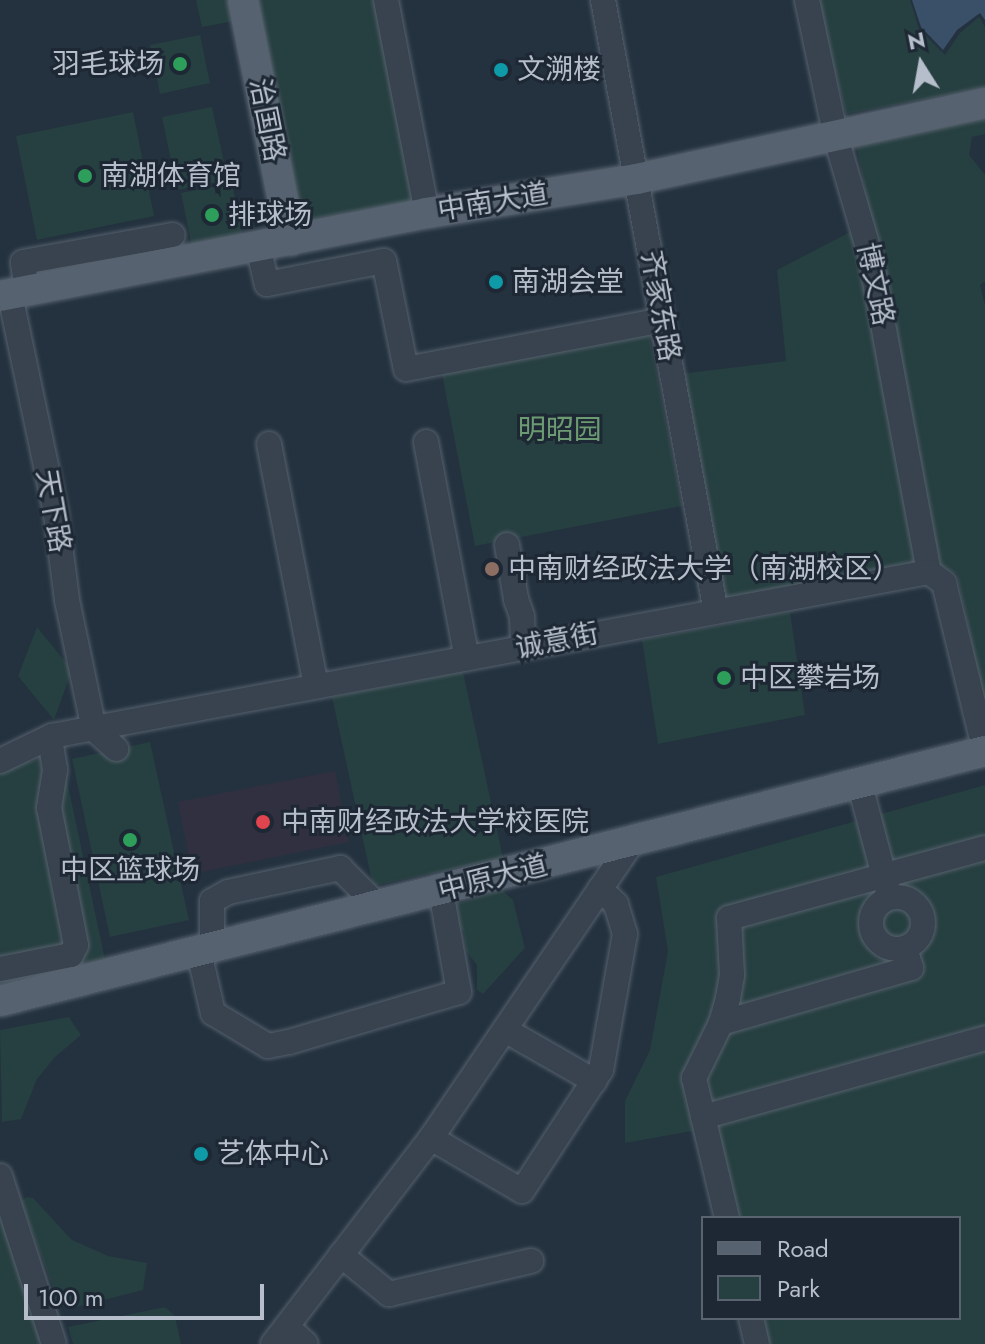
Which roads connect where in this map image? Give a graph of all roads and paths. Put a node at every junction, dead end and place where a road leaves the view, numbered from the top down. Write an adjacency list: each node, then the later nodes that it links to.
1 (243, 0): 10 (main road, 治国路)
2 (386, 0): 8 (street)
3 (603, 0): 7 (street, 齐家东路)
4 (807, 0): 6 (street, 博文路)
5 (985, 103): 6 (main road, 中南大道)
6 (836, 138): 7 (main road, 中南大道); 17 (street, 博文路)
7 (637, 179): 8 (main road, 中南大道); 13 (street, 齐家东路)
8 (427, 213): 10 (main road, 中南大道)
9 (173, 235): 12 (street)
10 (291, 240): 11 (main road, 中南大道)
11 (258, 246): 12 (main road, 中南大道); 13 (street)
12 (12, 294): 22 (street, 天下路)
13 (662, 320): 18 (street, 齐家东路)
14 (426, 442): 20 (street)
15 (269, 444): 21 (street)
16 (507, 545): 19 (street)
17 (929, 572): 18 (street, 诚意街); 25 (street)
18 (716, 612): 19 (street, 诚意街)
19 (523, 648): 20 (street, 诚意街)
20 (467, 658): 21 (street, 诚意街)
21 (316, 686): 22 (street, 诚意街)
22 (94, 729): 23 (street, 诚意街); 24 (street)
23 (50, 737): 26 (street, 诚意街); 36 (street)
24 (116, 749)
25 (985, 751): 27 (main road, 中原大道)
26 (0, 761)
27 (860, 785): 28 (main road, 中原大道); 30 (street)
28 (632, 842): 31 (street); 32 (main road, 中原大道)
29 (985, 848): 30 (street)
30 (887, 887): 34 (street); 34 (street); 38 (street)
31 (600, 889): 39 (street); 41 (street)
32 (441, 891): 33 (main road, 中原大道); 35 (street)
33 (379, 907): 35 (main road, 中原大道); 35 (street)
34 (905, 948): 38 (street)
35 (206, 950): 37 (main road, 中原大道)
36 (0, 969)
37 (0, 1001)
38 (721, 1023): 42 (street)
39 (505, 1030): 41 (street); 43 (street)
40 (985, 1038): 42 (street)
41 (594, 1081): 43 (street)
42 (703, 1117): 45 (street)
43 (431, 1138): 46 (street)
44 (0, 1176): 50 (street)
45 (727, 1216)
46 (341, 1255): 47 (street); 49 (street)
47 (531, 1261)
48 (751, 1320): 52 (street)
49 (280, 1335): 51 (street)
50 (54, 1344)
51 (306, 1344)
52 (757, 1344)

